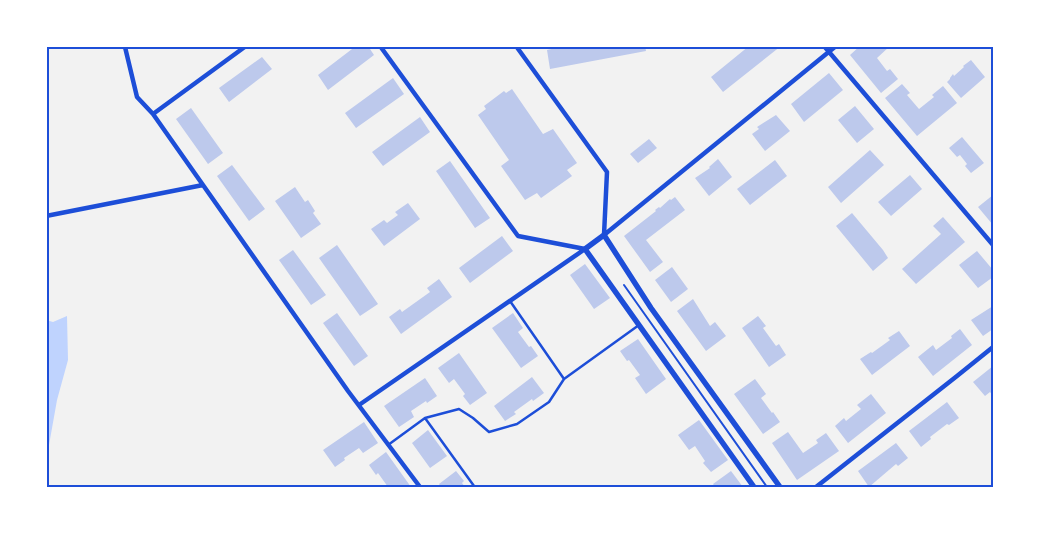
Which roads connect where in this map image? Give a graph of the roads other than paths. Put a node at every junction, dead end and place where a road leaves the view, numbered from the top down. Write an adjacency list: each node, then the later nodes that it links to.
1 (246, 46): 8 (street)
2 (380, 46): 13 (street)
3 (516, 46): 11 (street)
4 (824, 46): 7 (street)
5 (836, 46): 7 (street)
6 (125, 47): 8 (street)
7 (829, 52): 11 (street); 12 (street)
8 (153, 114): 9 (street)
9 (203, 184): 10 (street); 18 (street)
10 (46, 216)
11 (604, 235): 13 (street); 24 (street)
12 (993, 245)
13 (585, 249): 14 (street); 15 (street)
14 (510, 301): 17 (lane); 18 (street)
15 (639, 325): 17 (lane); 23 (street)
16 (992, 347): 25 (street)
17 (564, 379): 19 (lane)
18 (359, 405): 20 (street)
19 (425, 418): 20 (lane); 21 (lane)
20 (388, 444): 22 (street)
21 (474, 486)
22 (420, 487)
23 (754, 487)
24 (780, 487)
25 (816, 487)

